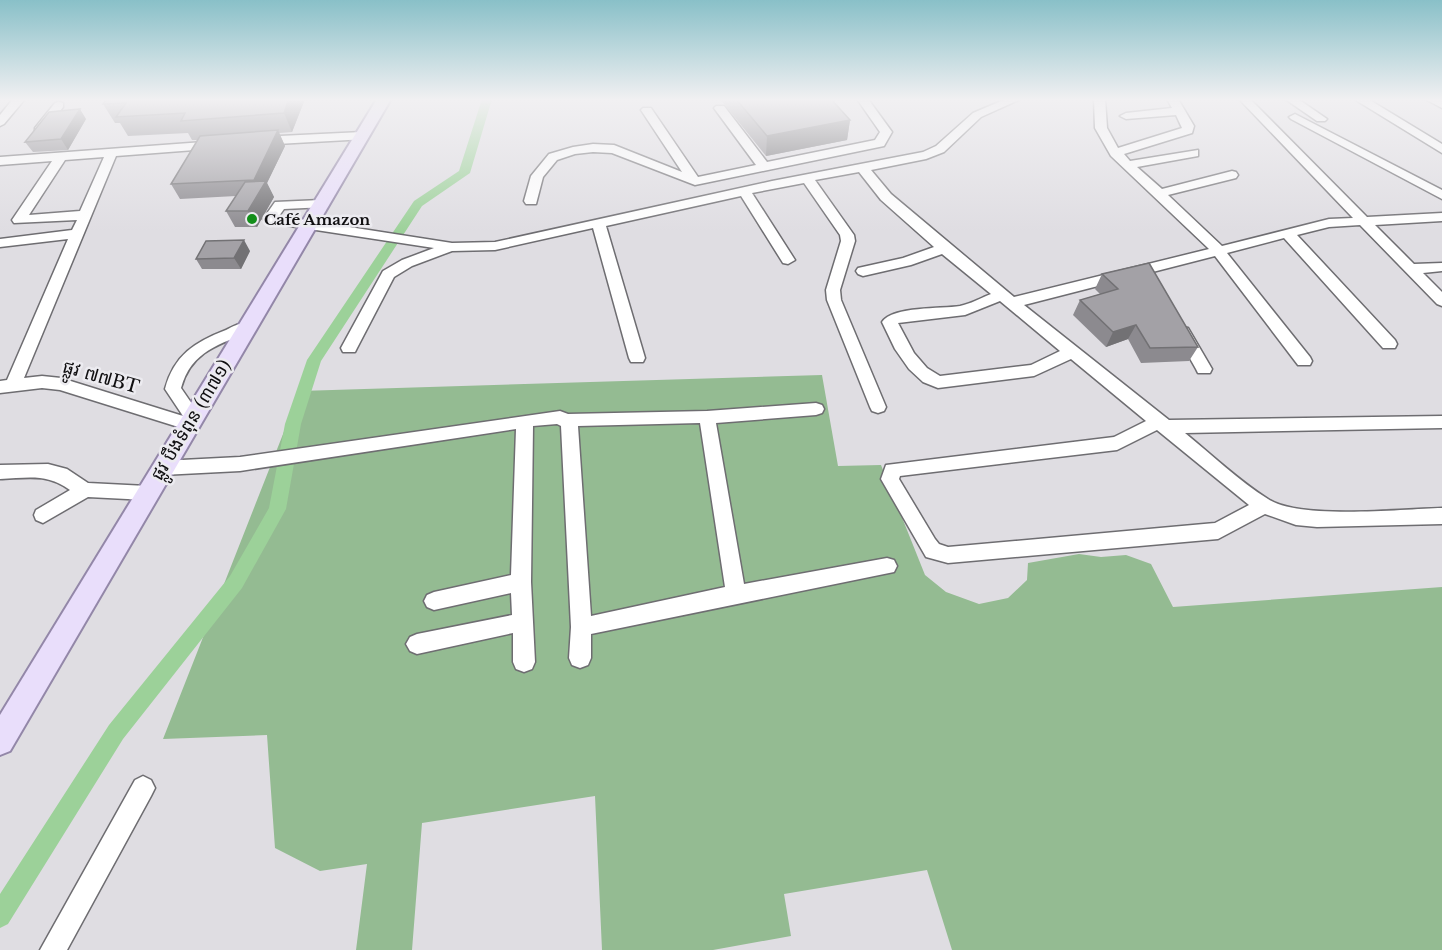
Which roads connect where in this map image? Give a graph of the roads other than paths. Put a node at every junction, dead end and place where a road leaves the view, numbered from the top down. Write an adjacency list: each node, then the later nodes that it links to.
1 (234, 143): 12 (street)
2 (358, 143): 31 (main road, ផ្លូវ បឹងទំពុន (៣៧១))
3 (670, 143): 26 (street)
4 (746, 143): 21 (street)
5 (879, 143): 17 (street)
6 (944, 143): 20 (street)
7 (1107, 143): 13 (street)
8 (1146, 143): 13 (street)
9 (1288, 143): 34 (street)
10 (1345, 143): 19 (street)
11 (1355, 143): 19 (street)
12 (112, 153): 16 (street); 32 (street)
13 (1115, 153): 18 (street)
14 (1194, 153): 18 (street)
15 (17, 154): 16 (street); 22 (street)
16 (61, 156): 32 (street)
17 (823, 156): 21 (street); 23 (street)
18 (1127, 165): 28 (street)
19 (1387, 165): 29 (street)
20 (862, 167): 23 (street); 41 (street)
21 (765, 168): 26 (street)
22 (0, 172)
23 (837, 172): 25 (street)
24 (1232, 175): 28 (street)
25 (807, 178): 27 (street); 58 (street)
26 (695, 181): 30 (street)
27 (744, 191): 36 (street); 43 (street)
28 (1158, 194): 42 (street)
29 (1442, 195)
30 (531, 201)
31 (321, 204): 35 (main road, ផ្លូវ បឹងទំពុន (៣៧១)); 35 (street)
32 (83, 215): 38 (street)
33 (1442, 217): 34 (street)
34 (1363, 220): 37 (street); 45 (street)
35 (309, 224): 40 (street); 50 (main road, ផ្លូវ បឹងទំពុន (៣៧១))
36 (599, 224): 40 (street); 54 (street)
37 (1287, 233): 42 (street); 51 (street)
38 (76, 234): 39 (street); 57 (street)
39 (0, 243)
40 (452, 247): 52 (street)
41 (944, 248): 46 (street); 47 (street)
42 (1219, 251): 47 (street); 55 (street)
43 (788, 260)
44 (1442, 267): 45 (street)
45 (1411, 269): 48 (street)
46 (863, 271)
47 (1006, 299): 53 (street); 53 (street)
48 (1442, 301)
49 (1175, 319): 56 (street)
50 (247, 327): 61 (main road, ផ្លូវ បឹងទំពុន (៣៧១)); 61 (street)
51 (1389, 344)
52 (349, 348)
53 (1071, 352): 65 (street)
54 (637, 358)
55 (1305, 361)
56 (1204, 369)
57 (7, 386): 61 (street, ផ្លូវ ៧៧BT)
58 (878, 407)
59 (816, 409): 60 (street)
60 (706, 417): 62 (street); 75 (street)
61 (190, 420): 66 (main road, ផ្លូវ បឹងទំពុន (៣៧១))
62 (566, 420): 63 (street); 78 (street)
63 (525, 421): 66 (street); 74 (street)
64 (1442, 422): 65 (street)
65 (1161, 425): 70 (street); 70 (street)
66 (162, 468): 69 (main road, ផ្លូវ បឹងទំពុន (៣៧១))
67 (0, 472): 68 (street)
68 (85, 490): 69 (street); 71 (street)
69 (147, 493): 82 (main road, ផ្លូវ បឹងទំពុន (៣៧១))
70 (1263, 506): 72 (street)
71 (43, 515)
72 (1442, 516)
73 (887, 566): 75 (street)
74 (521, 582): 76 (street); 77 (street)
75 (736, 594): 78 (street)
76 (434, 601)
77 (521, 622): 79 (street); 81 (street)
78 (581, 627): 80 (street)
79 (417, 644)
80 (580, 658)
81 (524, 662)
82 (0, 741)
83 (143, 788): 84 (street)
84 (53, 950)

